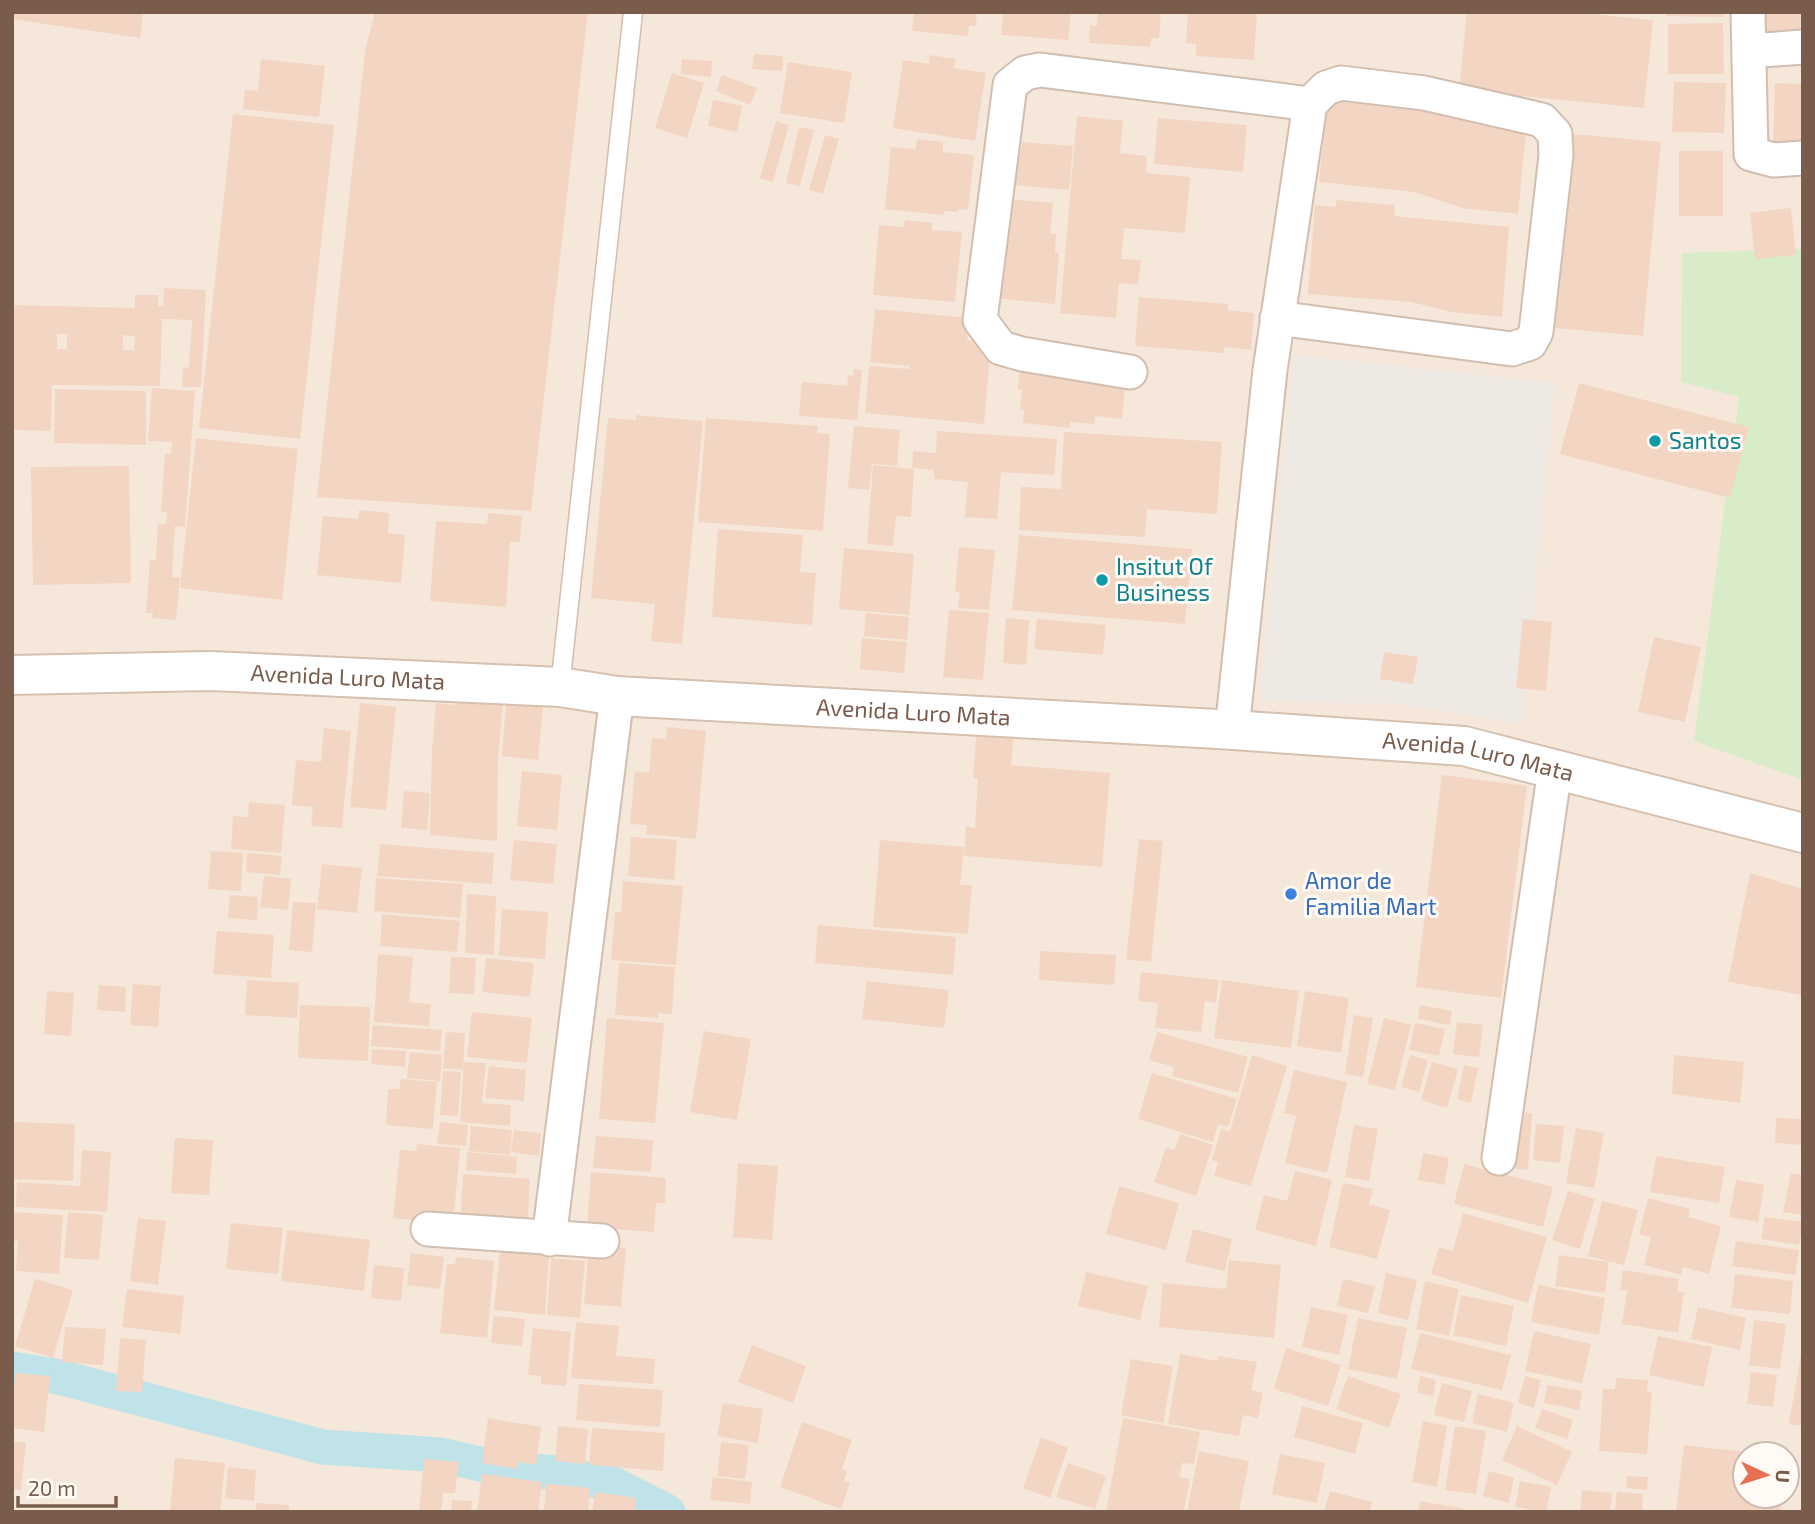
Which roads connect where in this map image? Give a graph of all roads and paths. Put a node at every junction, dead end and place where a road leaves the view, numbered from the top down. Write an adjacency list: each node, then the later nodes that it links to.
1 (633, 12): 10 (lane)
2 (1748, 12): 4 (street)
3 (1803, 47): 4 (street)
4 (1749, 51): 6 (street)
5 (1310, 104): 7 (street); 7 (street); 8 (street)
6 (1803, 158)
7 (1277, 318): 12 (street)
8 (1129, 372)
9 (12, 675): 10 (main road, Avenida Luro Mata)
10 (560, 687): 11 (main road, Avenida Luro Mata)
11 (617, 696): 12 (main road, Avenida Luro Mata); 17 (street)
12 (1232, 730): 13 (main road, Avenida Luro Mata)
13 (1555, 769): 14 (main road, Avenida Luro Mata); 15 (street)
14 (1803, 833)
15 (1499, 1158)
16 (428, 1230): 17 (street)
17 (549, 1238): 18 (street)
18 (601, 1241)

